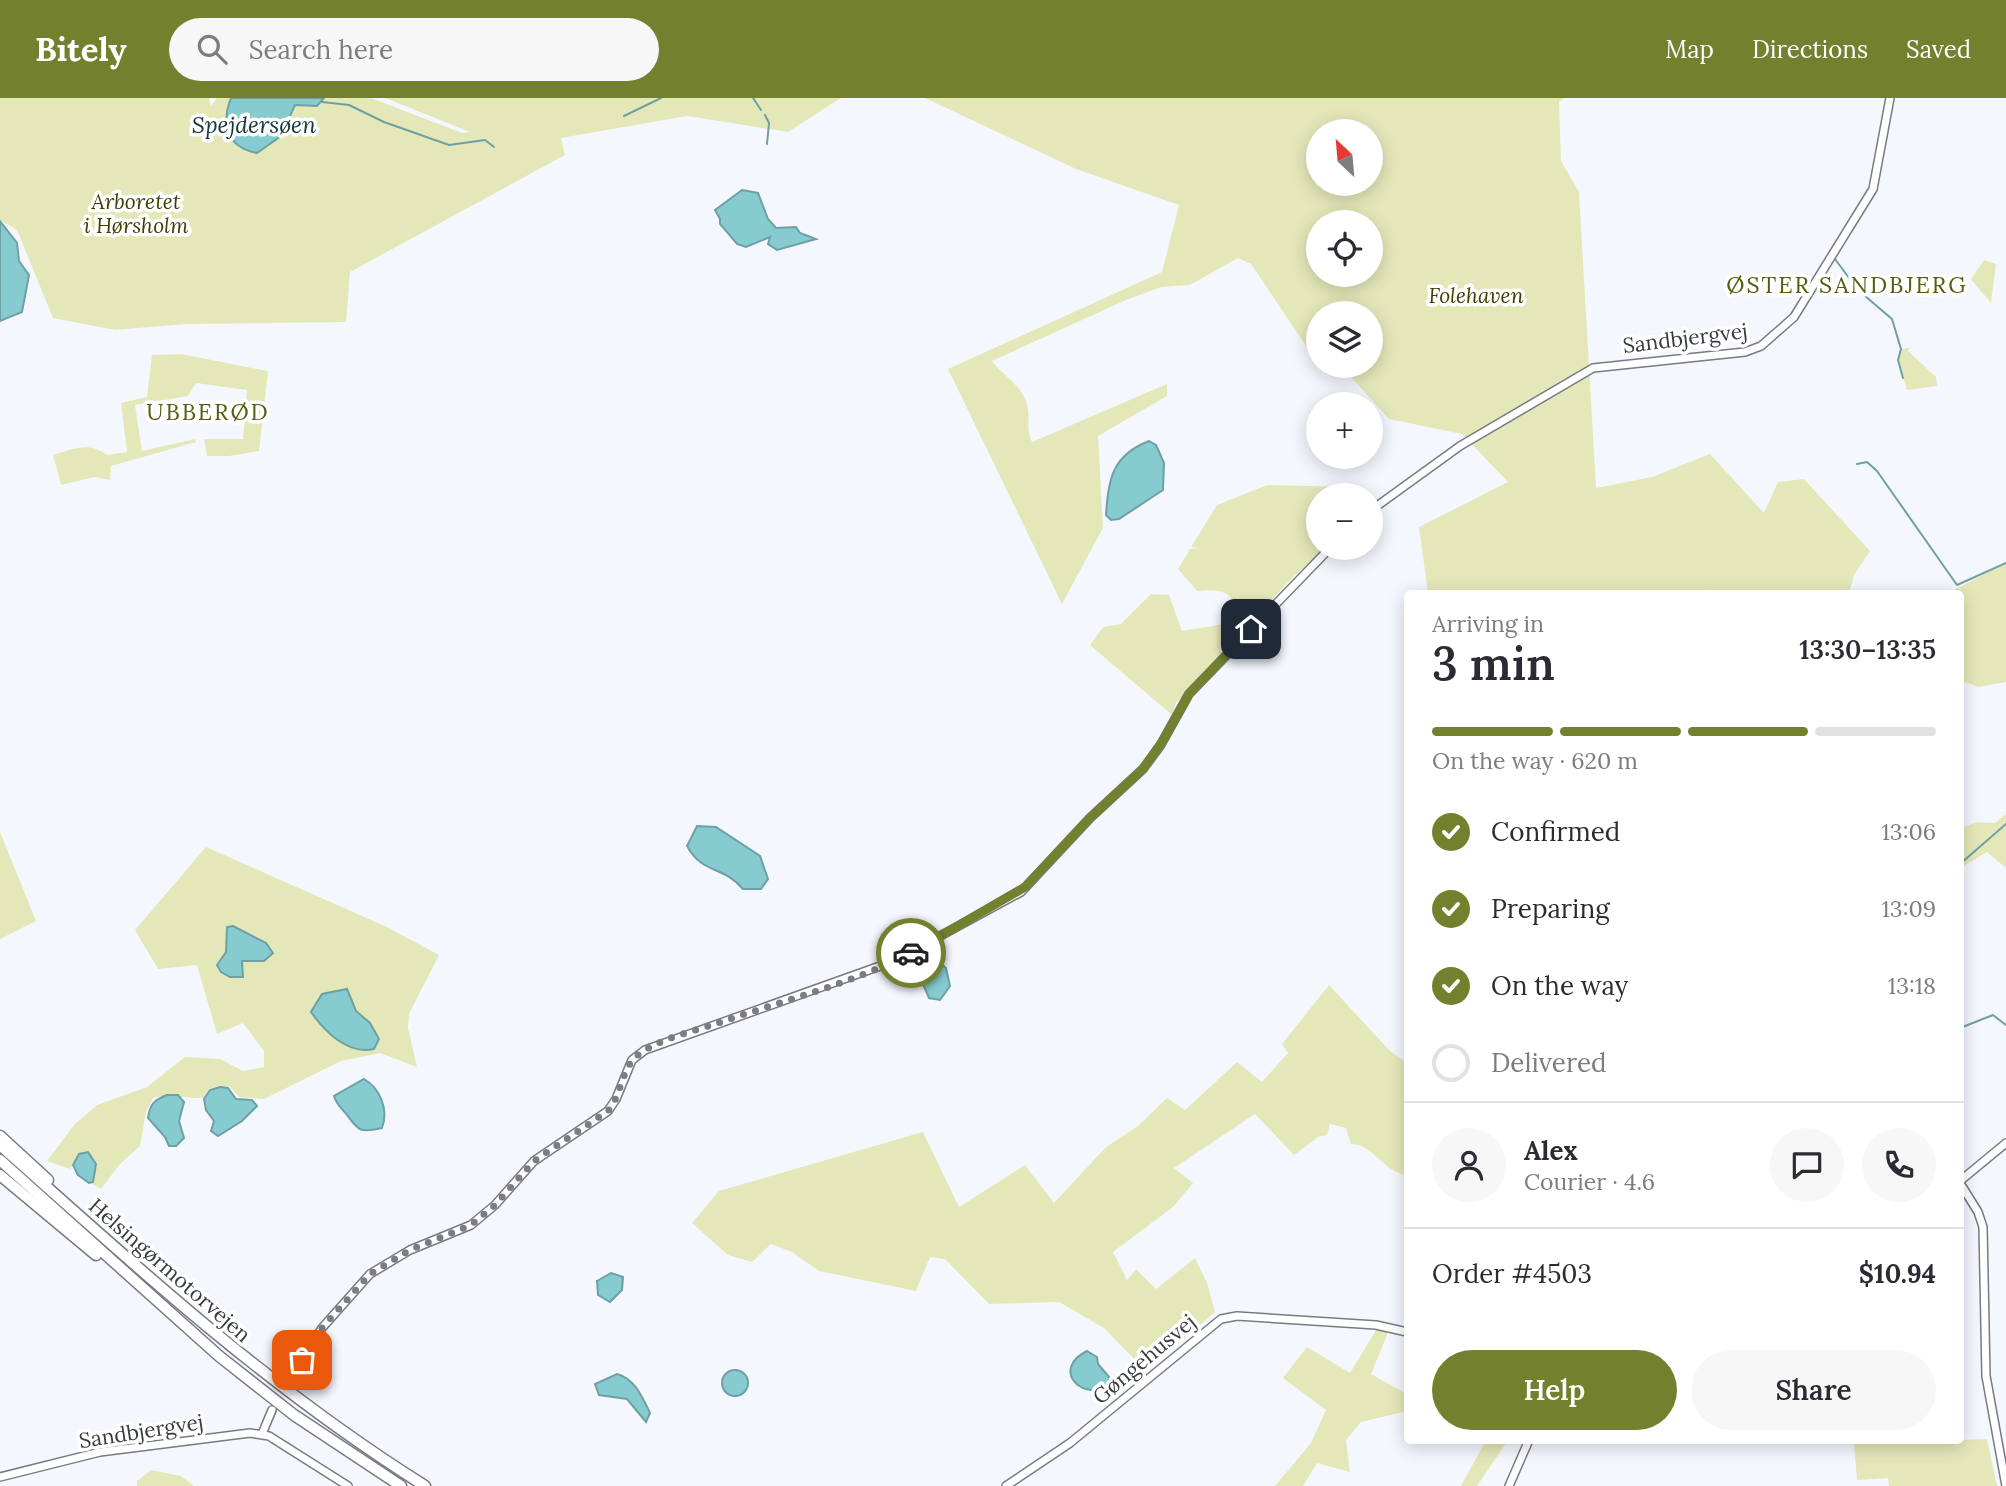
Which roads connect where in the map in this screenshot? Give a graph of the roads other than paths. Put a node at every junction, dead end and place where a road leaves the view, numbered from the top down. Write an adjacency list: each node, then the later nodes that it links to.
1 (1890, 98): 2 (street, Sandbjergvej)
2 (1383, 502)
3 (1318, 560): 14 (street)
4 (0, 1136): 11 (highway)
5 (2006, 1143): 9 (street)
6 (0, 1145): 11 (highway, Helsingørmotorvejen)
7 (0, 1160): 12 (highway, Helsingørmotorvejen)
8 (0, 1175): 12 (highway)
9 (1964, 1179)
10 (1964, 1189): 24 (street)
11 (107, 1240): 21 (highway, Helsingørmotorvejen)
12 (168, 1311): 20 (highway, Helsingørmotorvejen)
13 (1404, 1331): 22 (street, Gøngehusvej)
14 (289, 1381)
15 (272, 1410): 16 (street)
16 (262, 1434): 18 (street, Sandbjergvej); 19 (street)
17 (1527, 1444): 23 (street)
18 (0, 1477)
19 (348, 1486)
20 (401, 1486)
21 (425, 1486)
22 (1006, 1486)
23 (1509, 1486)
24 (2006, 1486)

